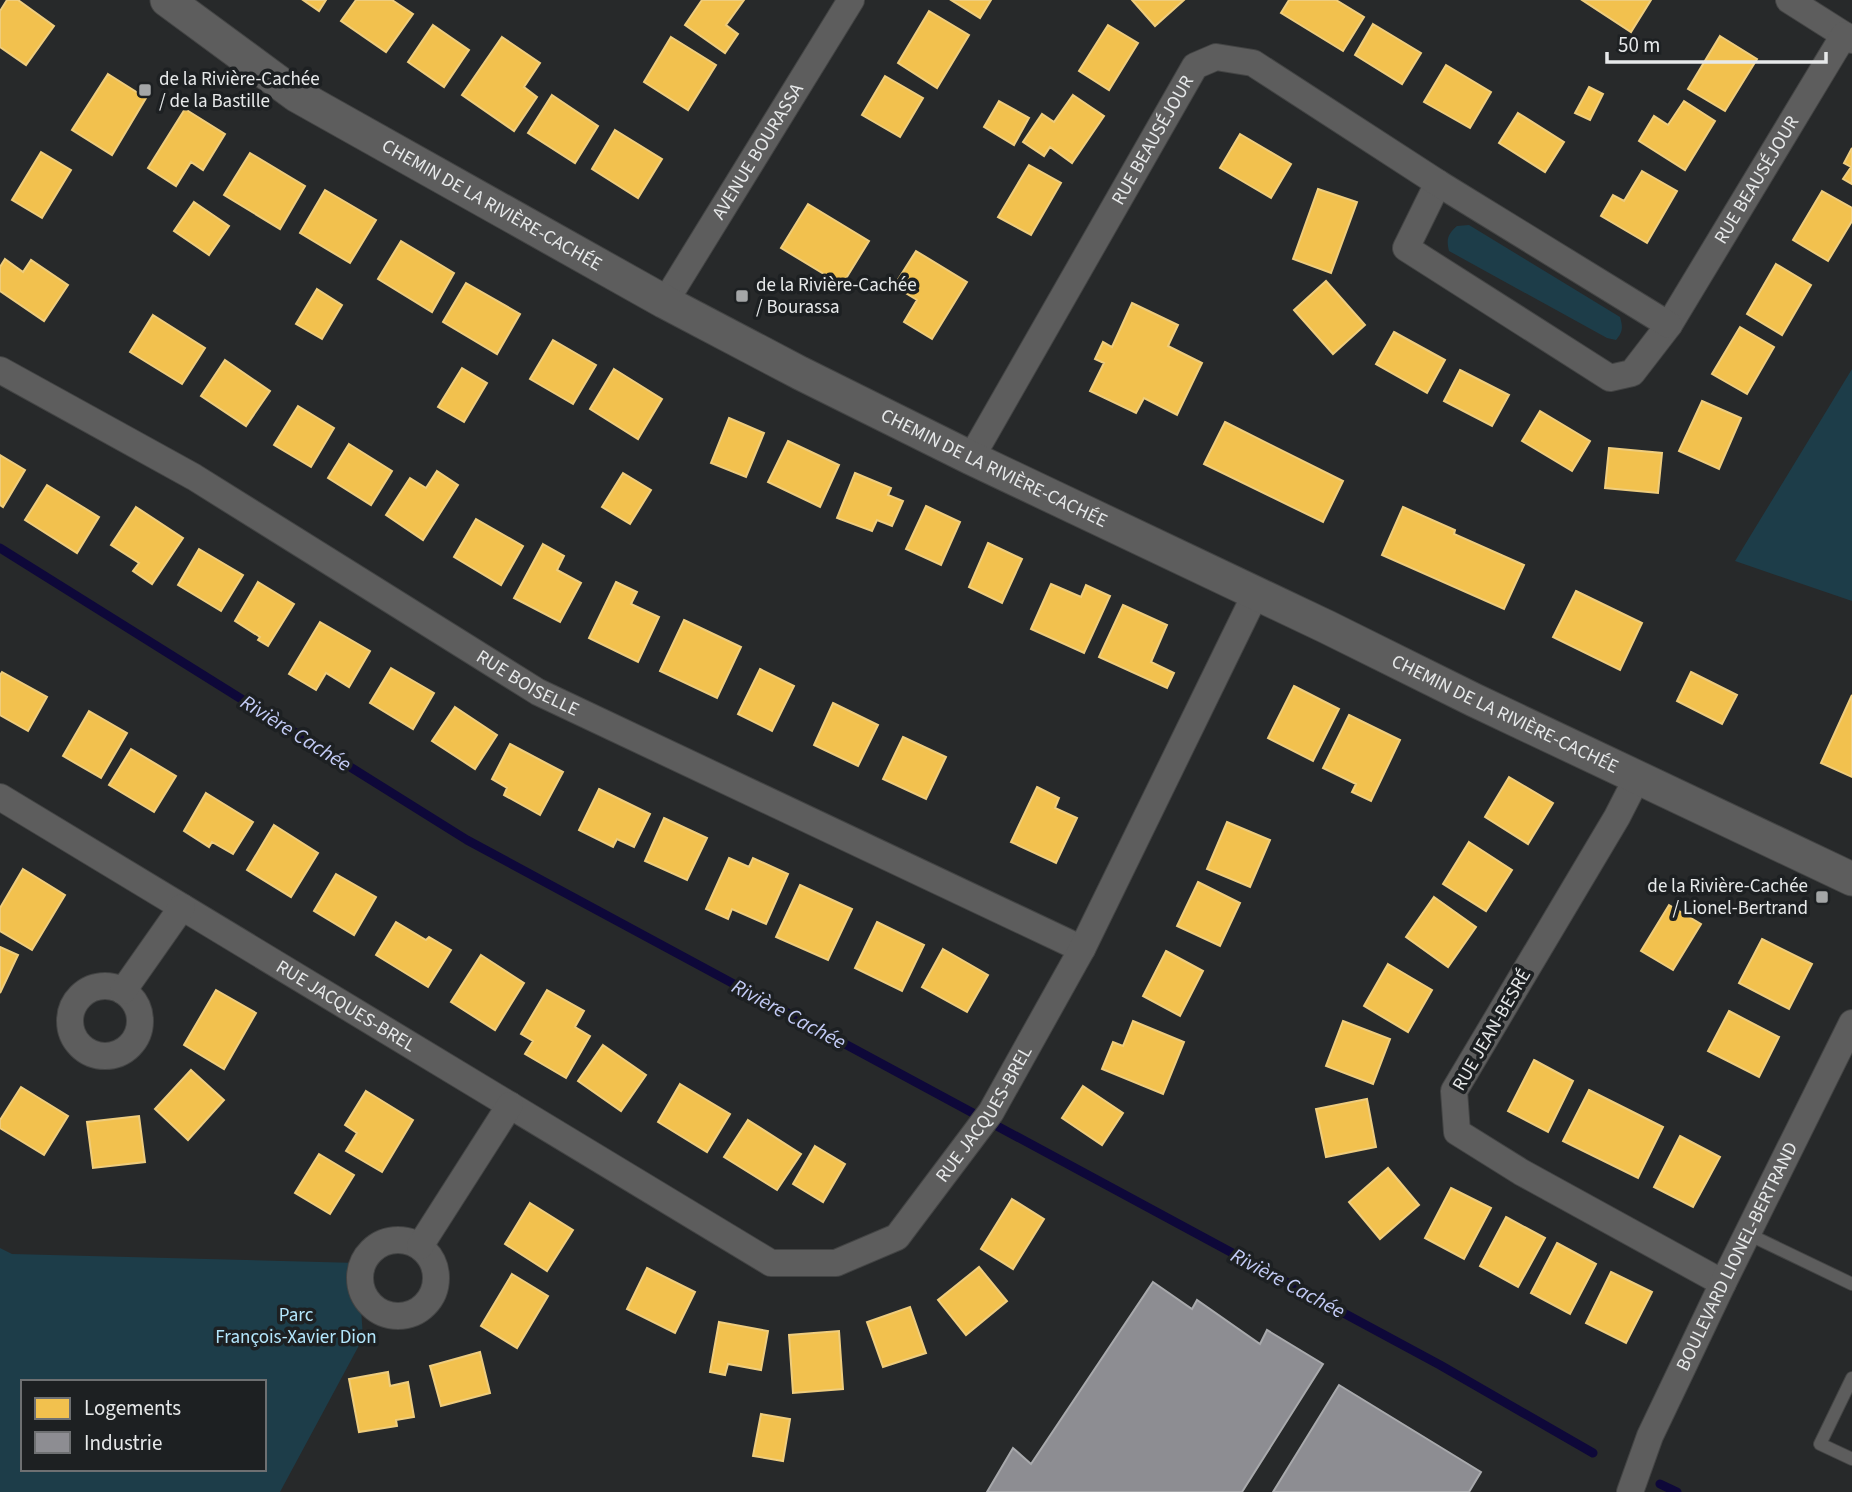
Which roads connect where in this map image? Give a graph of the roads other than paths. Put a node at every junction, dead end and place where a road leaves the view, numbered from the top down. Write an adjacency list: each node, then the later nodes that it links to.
1 (167, 0): 6 (street, CHEMIN DE LA RIVIÈRE-CACHÉE)
2 (851, 0): 6 (street, AVENUE BOURASSA)
3 (1789, 0): 4 (street)
4 (1848, 37): 7 (street, RUE BEAUSÉJOUR)
5 (1438, 183): 7 (street, RUE BEAUSÉJOUR); 7 (street, RUE BEAUSÉJOUR); 9 (street, RUE BEAUSÉJOUR)
6 (665, 302): 9 (street, CHEMIN DE LA RIVIÈRE-CACHÉE)
7 (1669, 325)
8 (0, 370): 15 (street, RUE BOISELLE)
9 (971, 458): 10 (street, CHEMIN DE LA RIVIÈRE-CACHÉE)
10 (1256, 593): 11 (street, CHEMIN DE LA RIVIÈRE-CACHÉE); 15 (street, RUE JACQUES-BREL)
11 (1638, 776): 13 (street, CHEMIN DE LA RIVIÈRE-CACHÉE); 21 (street, RUE JEAN-BESRÉ)
12 (0, 797): 14 (street, RUE JACQUES-BREL)
13 (1852, 879)
14 (182, 907): 16 (street); 18 (street, RUE JACQUES-BREL)
15 (1082, 948): 18 (street, RUE JACQUES-BREL)
16 (123, 991)
17 (1852, 1023): 19 (street, BOULEVARD LIONEL-BERTRAND)
18 (510, 1105): 20 (street)
19 (1748, 1234): 21 (street, BOULEVARD LIONEL-BERTRAND); 22 (lane)
20 (420, 1246)
21 (1723, 1283): 25 (street, BOULEVARD LIONEL-BERTRAND)
22 (1852, 1284)
23 (1852, 1378): 24 (lane)
24 (1852, 1459)
25 (1630, 1492)

